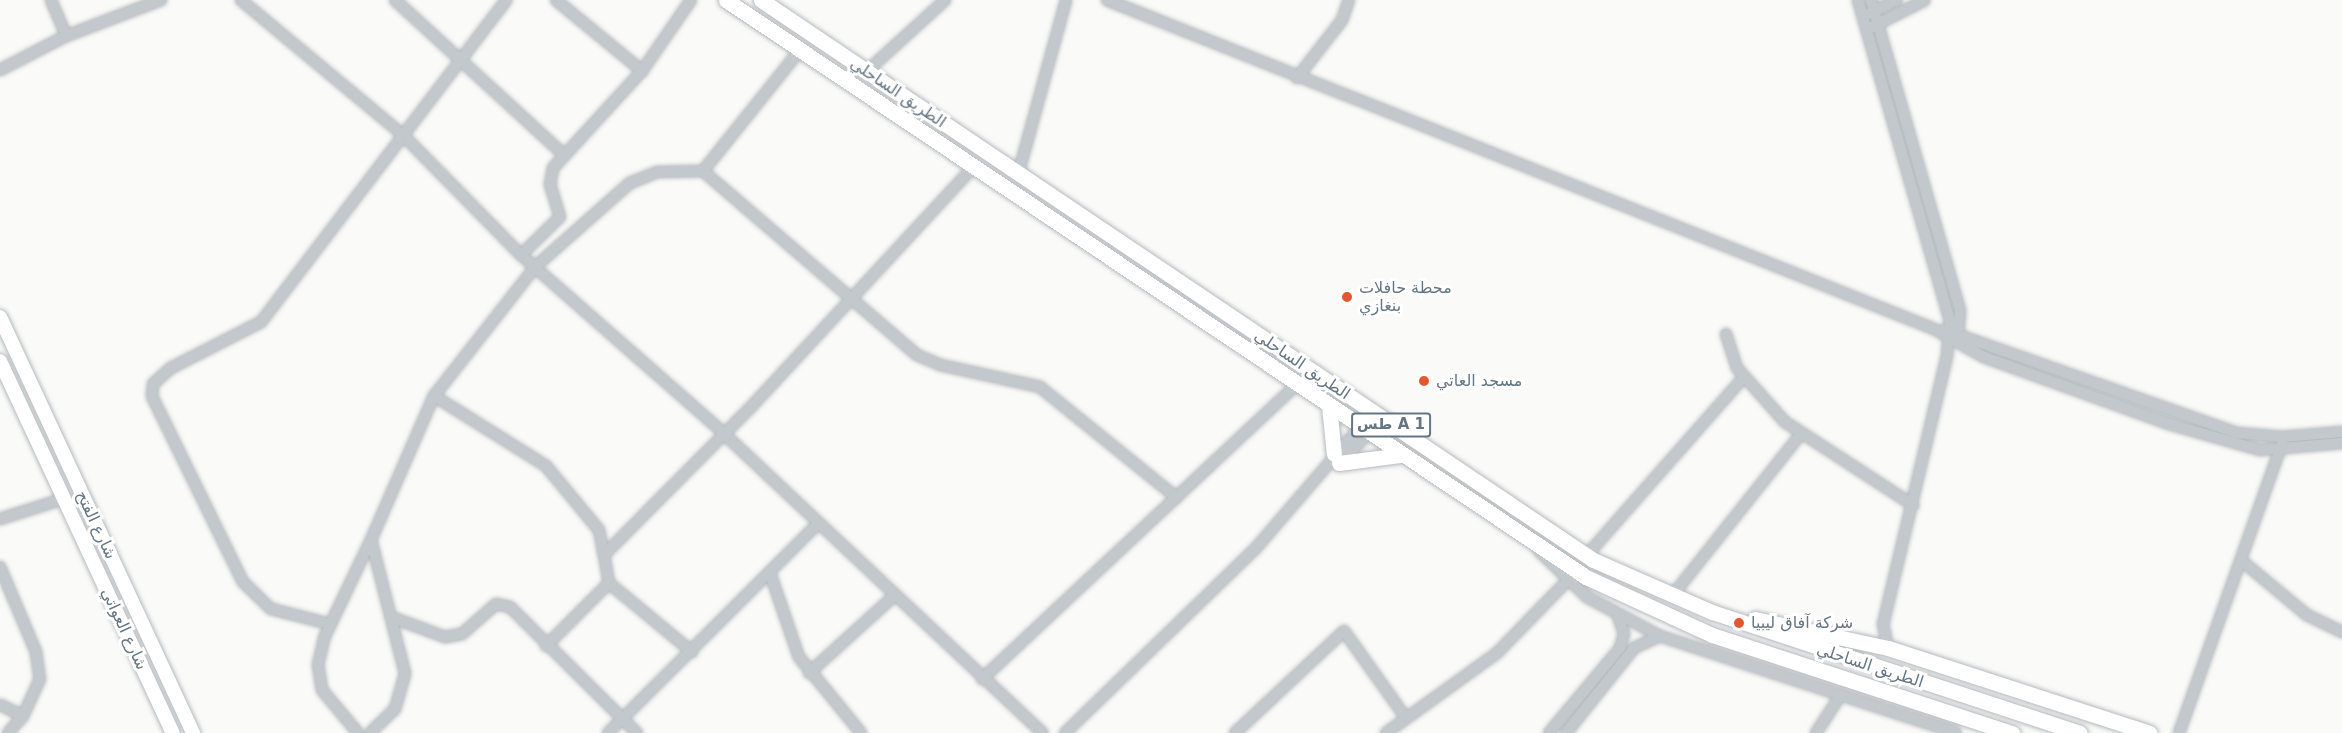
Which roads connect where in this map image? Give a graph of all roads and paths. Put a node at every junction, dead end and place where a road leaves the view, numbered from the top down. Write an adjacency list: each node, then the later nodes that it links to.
1 (51, 0): 23 (street)
2 (161, 0): 23 (street)
3 (241, 0): 18 (street)
4 (395, 0): 25 (street)
5 (506, 0): 25 (street)
6 (556, 0): 27 (street)
7 (691, 0): 27 (street)
8 (726, 0): 24 (highway, الطريق الساحلي / طس A 1)
9 (761, 0): 28 (highway, الطريق الساحلي / طس A 1)
10 (945, 0): 28 (street)
11 (1066, 0): 34 (street)
12 (1107, 0): 29 (street)
13 (1349, 0): 29 (street)
14 (1858, 0): 20 (street)
15 (1871, 0): 19 (street)
16 (1897, 0): 19 (street)
17 (1926, 0): 21 (street)
18 (259, 5): 30 (street)
19 (1874, 11): 20 (street); 21 (street)
20 (1863, 17): 22 (street)
21 (1878, 25): 22 (street); 35 (street)
22 (1867, 30): 35 (street)
23 (66, 36): 26 (street)
24 (800, 50): 32 (highway, الطريق الساحلي / طس A 1); 33 (street)
25 (464, 60): 30 (street); 31 (street)
26 (0, 70)
27 (642, 71): 31 (street)
28 (866, 72): 34 (highway, الطريق الساحلي / طس A 1)
29 (1297, 78): 42 (street)
30 (402, 134): 36 (street); 75 (street)
31 (564, 155): 36 (street)
32 (973, 167): 38 (street); 45 (highway, الطريق الساحلي / طس A 1)
33 (703, 171): 37 (street); 38 (street)
34 (1019, 171): 64 (highway, الطريق الساحلي / طس A 1)
35 (1925, 204): 42 (street)
36 (521, 255): 37 (street)
37 (535, 267): 46 (street); 49 (street)
38 (850, 296): 49 (street); 56 (street)
39 (0, 317): 40 (main road, شارع الفتح)
40 (3, 333): 91 (main road, شارع الفتح)
41 (1726, 334): 44 (street)
42 (1954, 337): 51 (street); 53 (street); 58 (street)
43 (0, 361): 57 (main road, شارع العواتي)
44 (1744, 377): 50 (street); 64 (street)
45 (1297, 384): 47 (highway, الطريق الساحلي / طس A 1); 56 (street)
46 (434, 396): 61 (street); 63 (street)
47 (1329, 406): 48 (highway, الطريق الساحلي / طس A 1); 55 (highway)
48 (1364, 430): 54 (highway, الطريق الساحلي / طس A 1); 55 (street)
49 (722, 432): 60 (street); 63 (street)
50 (1801, 434): 58 (street); 71 (street)
51 (2282, 437): 52 (street); 53 (street)
52 (2342, 442): 53 (street)
53 (2281, 450): 65 (street)
54 (1401, 455): 55 (highway); 62 (highway, الطريق الساحلي / طس A 1)
55 (1337, 458): 98 (street)
56 (1177, 498): 82 (street)
57 (63, 499): 59 (street); 90 (main road, شارع العواتي)
58 (1913, 505): 79 (street)
59 (0, 519)
60 (818, 524): 67 (street); 70 (street)
61 (371, 540): 74 (street); 75 (street)
62 (1533, 545): 68 (street); 104 (highway, الطريق الساحلي / طس A 1)
63 (604, 555): 69 (street)
64 (1587, 555): 71 (highway, الطريق الساحلي / طس A 1)
65 (2242, 561): 76 (street); 107 (street)
66 (0, 567): 85 (street)
67 (770, 573): 80 (street); 81 (street)
68 (1568, 581): 73 (street); 86 (street)
69 (609, 583): 78 (street); 80 (street)
70 (894, 596): 81 (street); 82 (street)
71 (1672, 596): 72 (highway, الطريق الساحلي / طس A 1)
72 (1712, 612): 79 (highway); 105 (highway, الطريق الساحلي / طس A 1)
73 (1618, 615): 77 (street); 101 (street)
74 (391, 617): 78 (street); 93 (street)
75 (330, 624): 92 (street)
76 (2342, 632)
77 (1660, 636): 83 (street); 102 (street)
78 (546, 646): 87 (street)
79 (1887, 648): 106 (highway)
80 (692, 652): 87 (street)
81 (809, 673): 96 (street)
82 (982, 679): 97 (street)
83 (1840, 696): 88 (street); 103 (street)
84 (0, 705): 85 (street)
85 (23, 716): 89 (street)
86 (1406, 718): 99 (street); 100 (street)
87 (623, 719): 94 (street); 95 (street)
88 (1949, 732)
89 (8, 733)
90 (173, 733)
91 (193, 733)
92 (358, 733)
93 (370, 733)
94 (608, 733)
95 (637, 733)
96 (861, 733)
97 (1043, 733)
98 (1065, 733)
99 (1235, 733)
100 (1386, 733)
101 (1549, 733)
102 (1566, 733)
103 (1816, 733)
104 (2012, 733)
105 (2080, 733)
106 (2150, 733)
107 (2179, 733)

